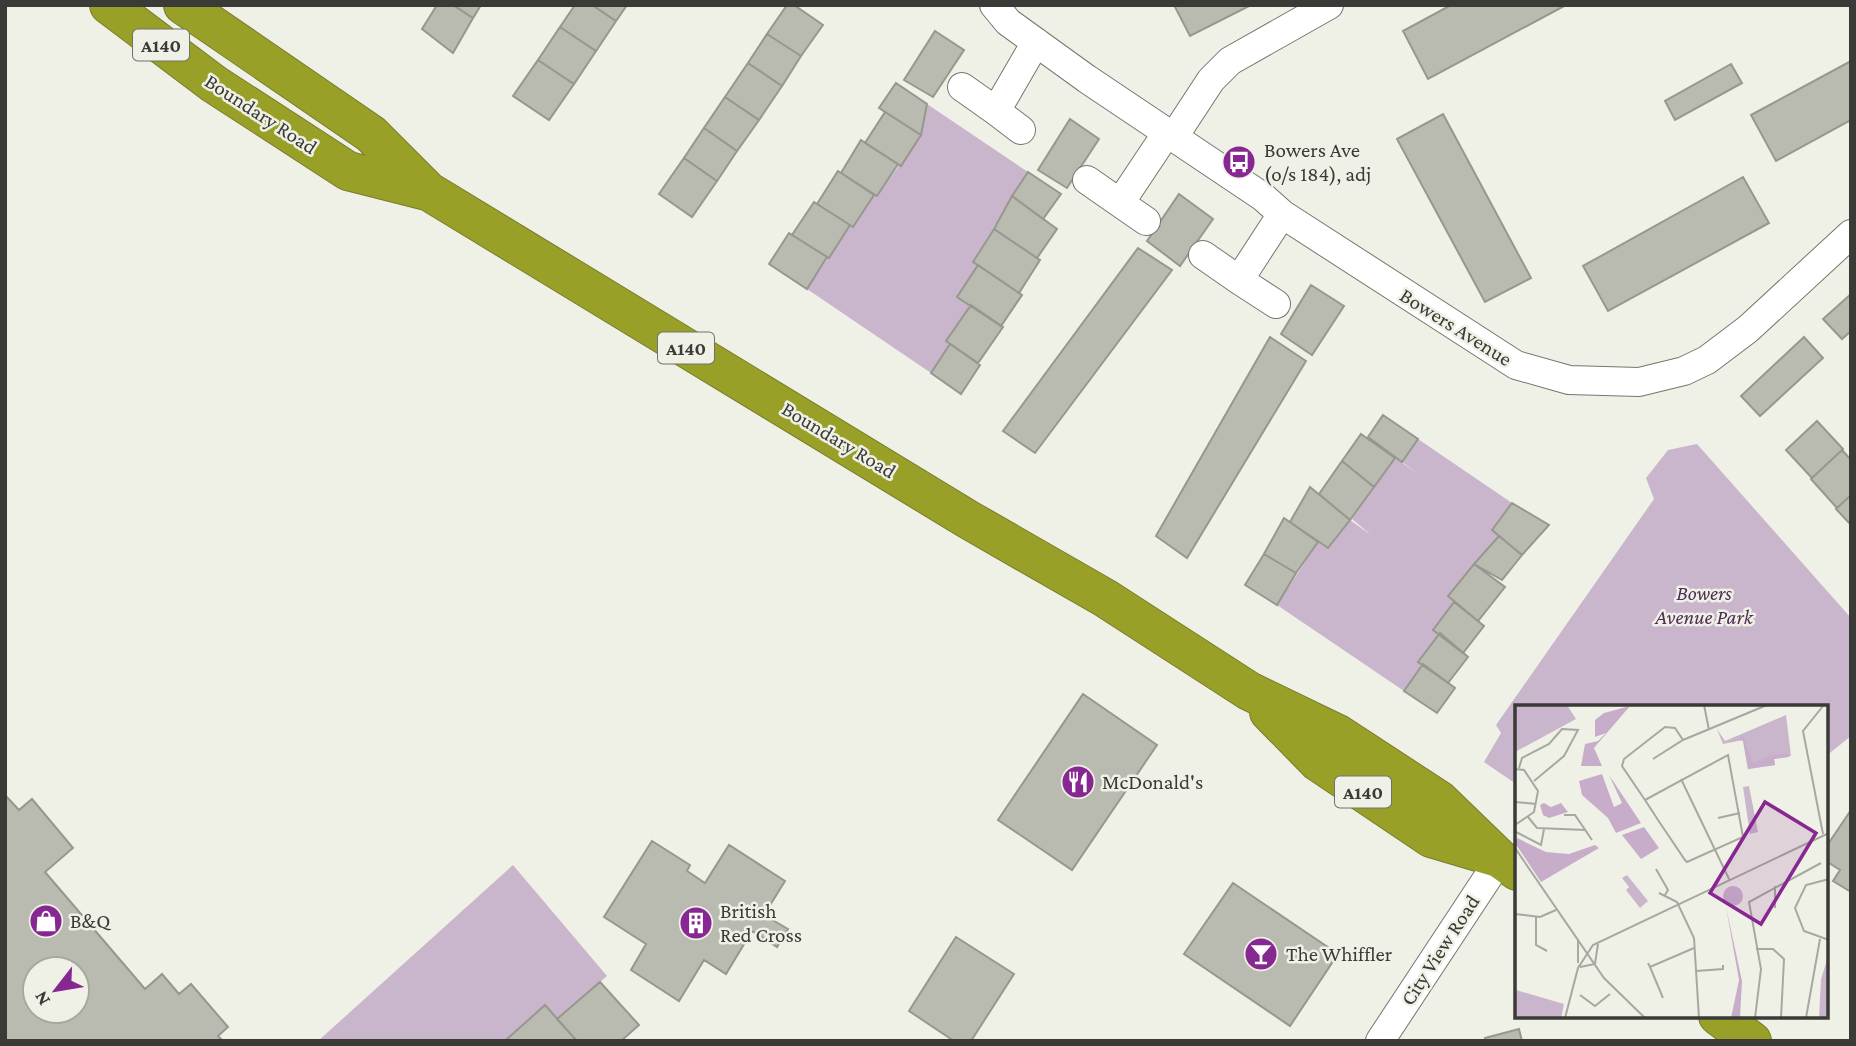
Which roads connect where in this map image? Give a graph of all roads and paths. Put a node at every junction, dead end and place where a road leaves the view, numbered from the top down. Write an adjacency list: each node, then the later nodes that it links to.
1 (109, 5): 11 (highway, Boundary Road / A140)
2 (183, 5): 11 (highway, Boundary Road / A140)
3 (994, 5): 5 (street, Bowers Avenue)
4 (1329, 5): 9 (street)
5 (1035, 42): 7 (street); 9 (street, Bowers Avenue)
6 (962, 87): 7 (street)
7 (996, 111): 8 (street)
8 (1021, 130)
9 (1170, 136): 12 (street); 13 (street, Bowers Avenue)
10 (1087, 180): 12 (street)
11 (428, 191): 19 (highway, Boundary Road / A140)
12 (1120, 203): 14 (street)
13 (1282, 214): 15 (street, Bowers Avenue); 17 (street)
14 (1146, 221)
15 (1851, 234)
16 (1203, 255): 17 (street)
17 (1240, 280): 18 (street)
18 (1276, 304)
19 (1508, 865): 21 (street, City View Road)
20 (1721, 1018): 22 (highway)
21 (1380, 1041)
22 (1752, 1041)

